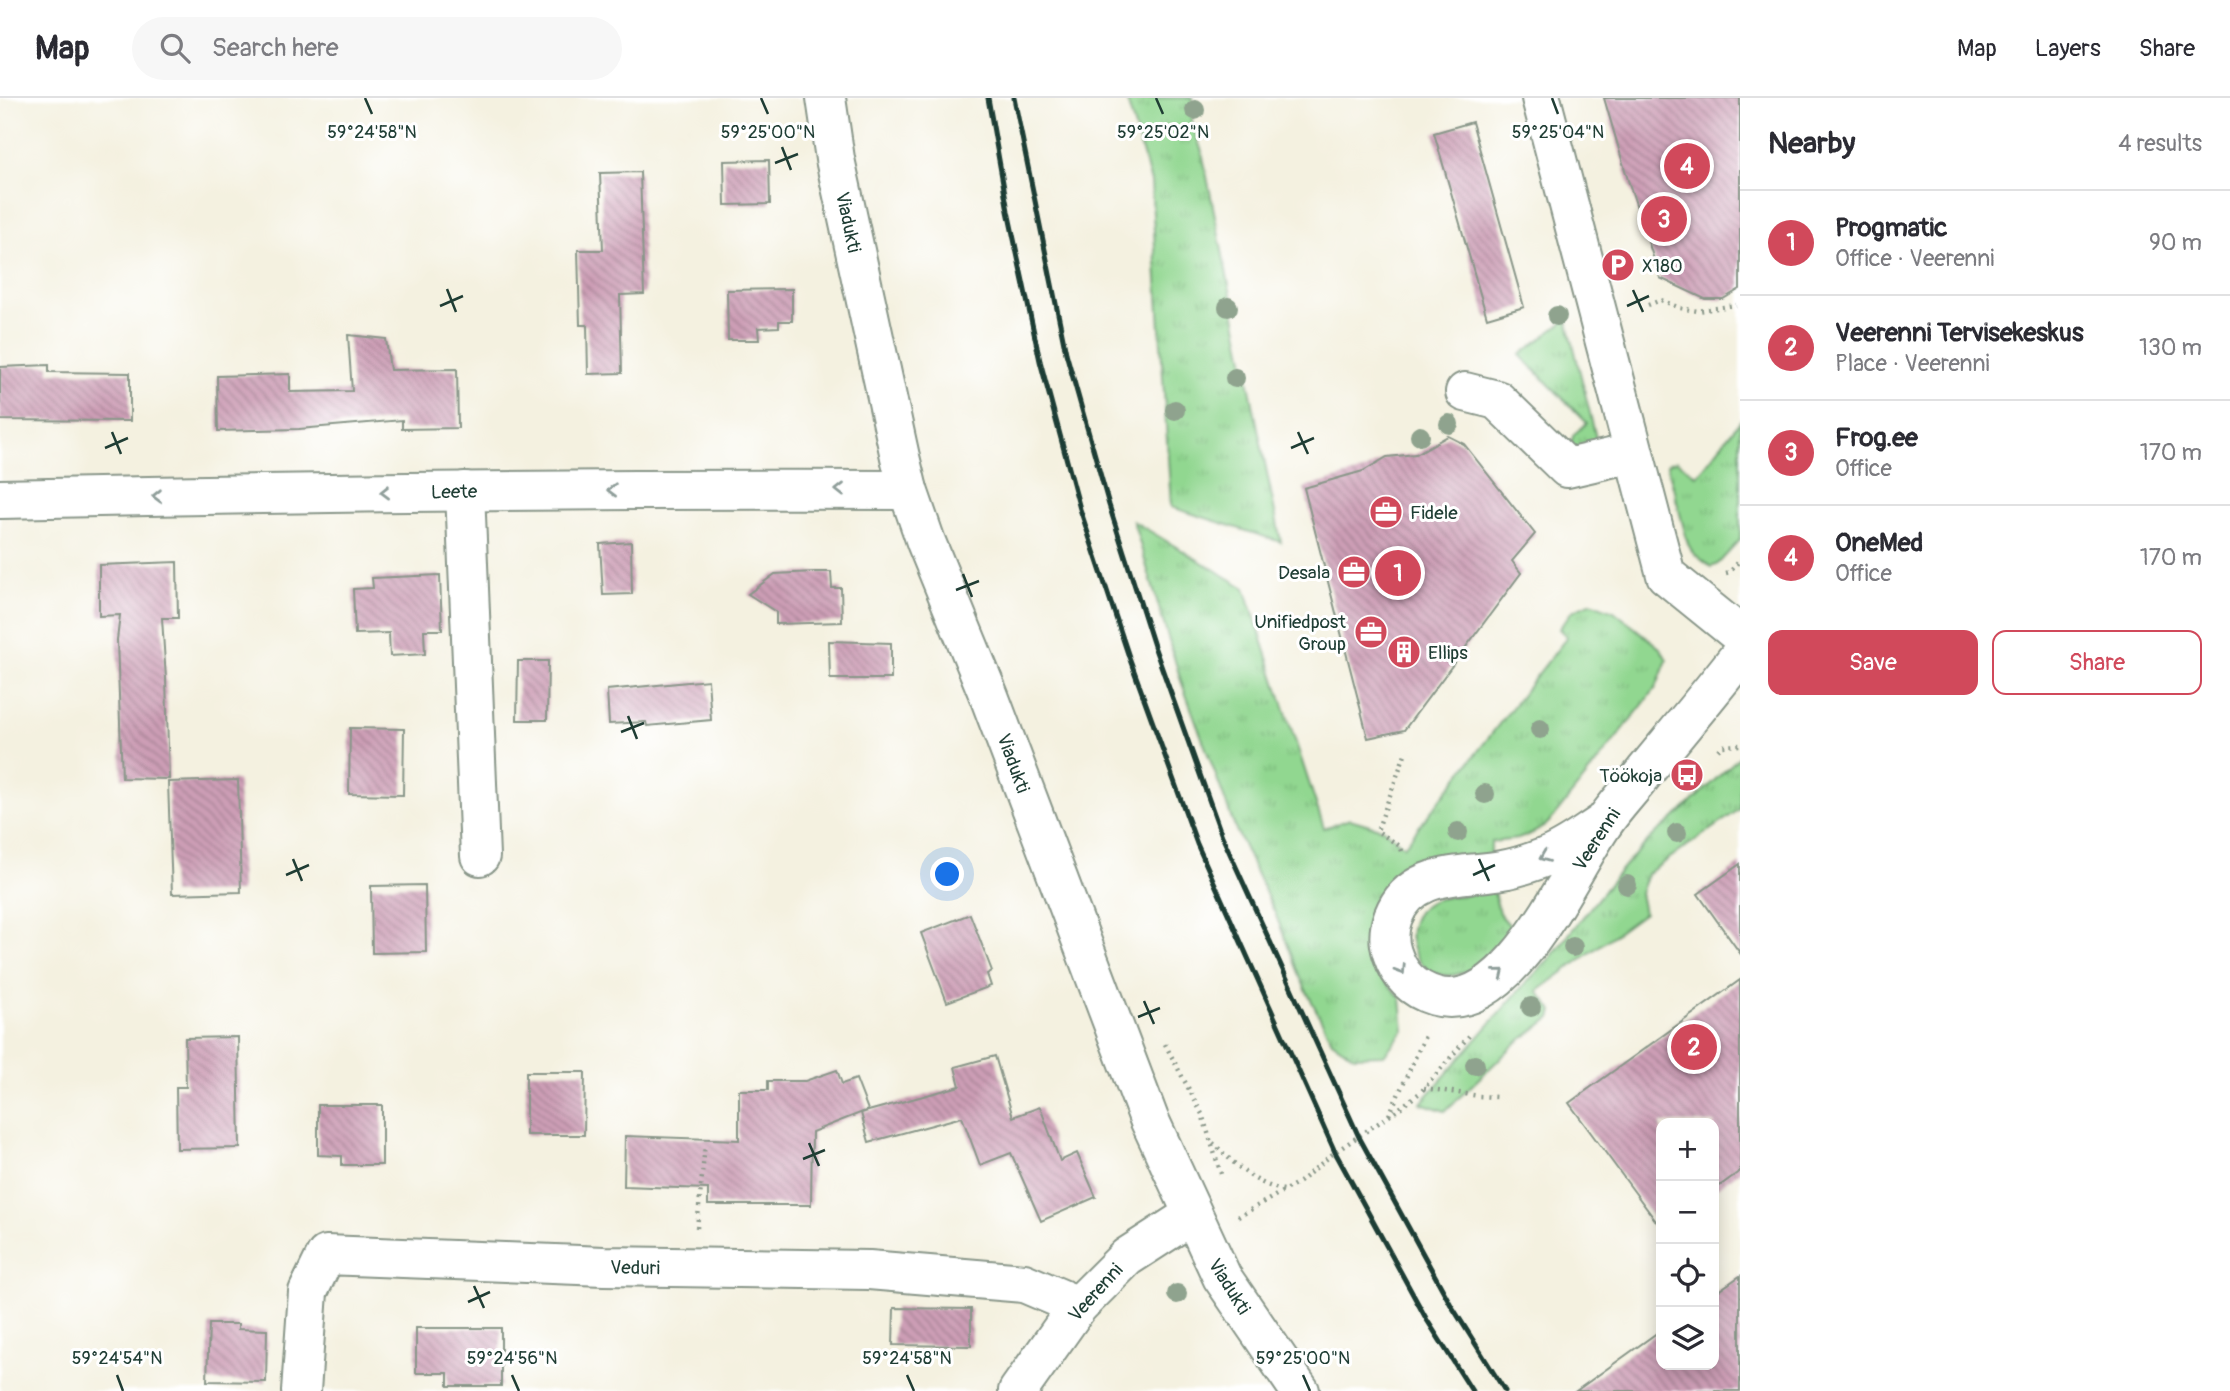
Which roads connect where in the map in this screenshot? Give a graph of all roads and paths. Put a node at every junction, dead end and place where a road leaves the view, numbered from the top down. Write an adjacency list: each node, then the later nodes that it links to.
1 (826, 98): 7 (street, Viadukti)
2 (1541, 98): 6 (street)
3 (1736, 304): 4 (path)
4 (1648, 305)
5 (1465, 392): 6 (street)
6 (1632, 453): 10 (street)
7 (908, 490): 8 (street, Leete, one-way to 8); 21 (street, Viadukti)
8 (465, 491): 9 (street, Leete, one-way to 9); 14 (street)
9 (0, 499)
10 (1738, 658): 12 (street, Veerenni)
11 (1405, 754): 13 (path)
12 (1603, 823): 15 (street, Veerenni, one-way to 12); 15 (street, one-way to 15)
13 (1400, 846)
14 (480, 856)
15 (1439, 997): 20 (path)
16 (1423, 1088): 17 (path)
17 (1496, 1097)
18 (1212, 1142): 20 (path)
19 (705, 1145): 23 (path)
20 (1284, 1190): 22 (path)
21 (1192, 1215): 24 (street, Veerenni); 27 (street, Viadukti)
22 (1228, 1222)
23 (697, 1237)
24 (1078, 1307): 25 (street, Veduri); 26 (street, Veerenni)
25 (301, 1391)
26 (1018, 1391)
27 (1300, 1391)

